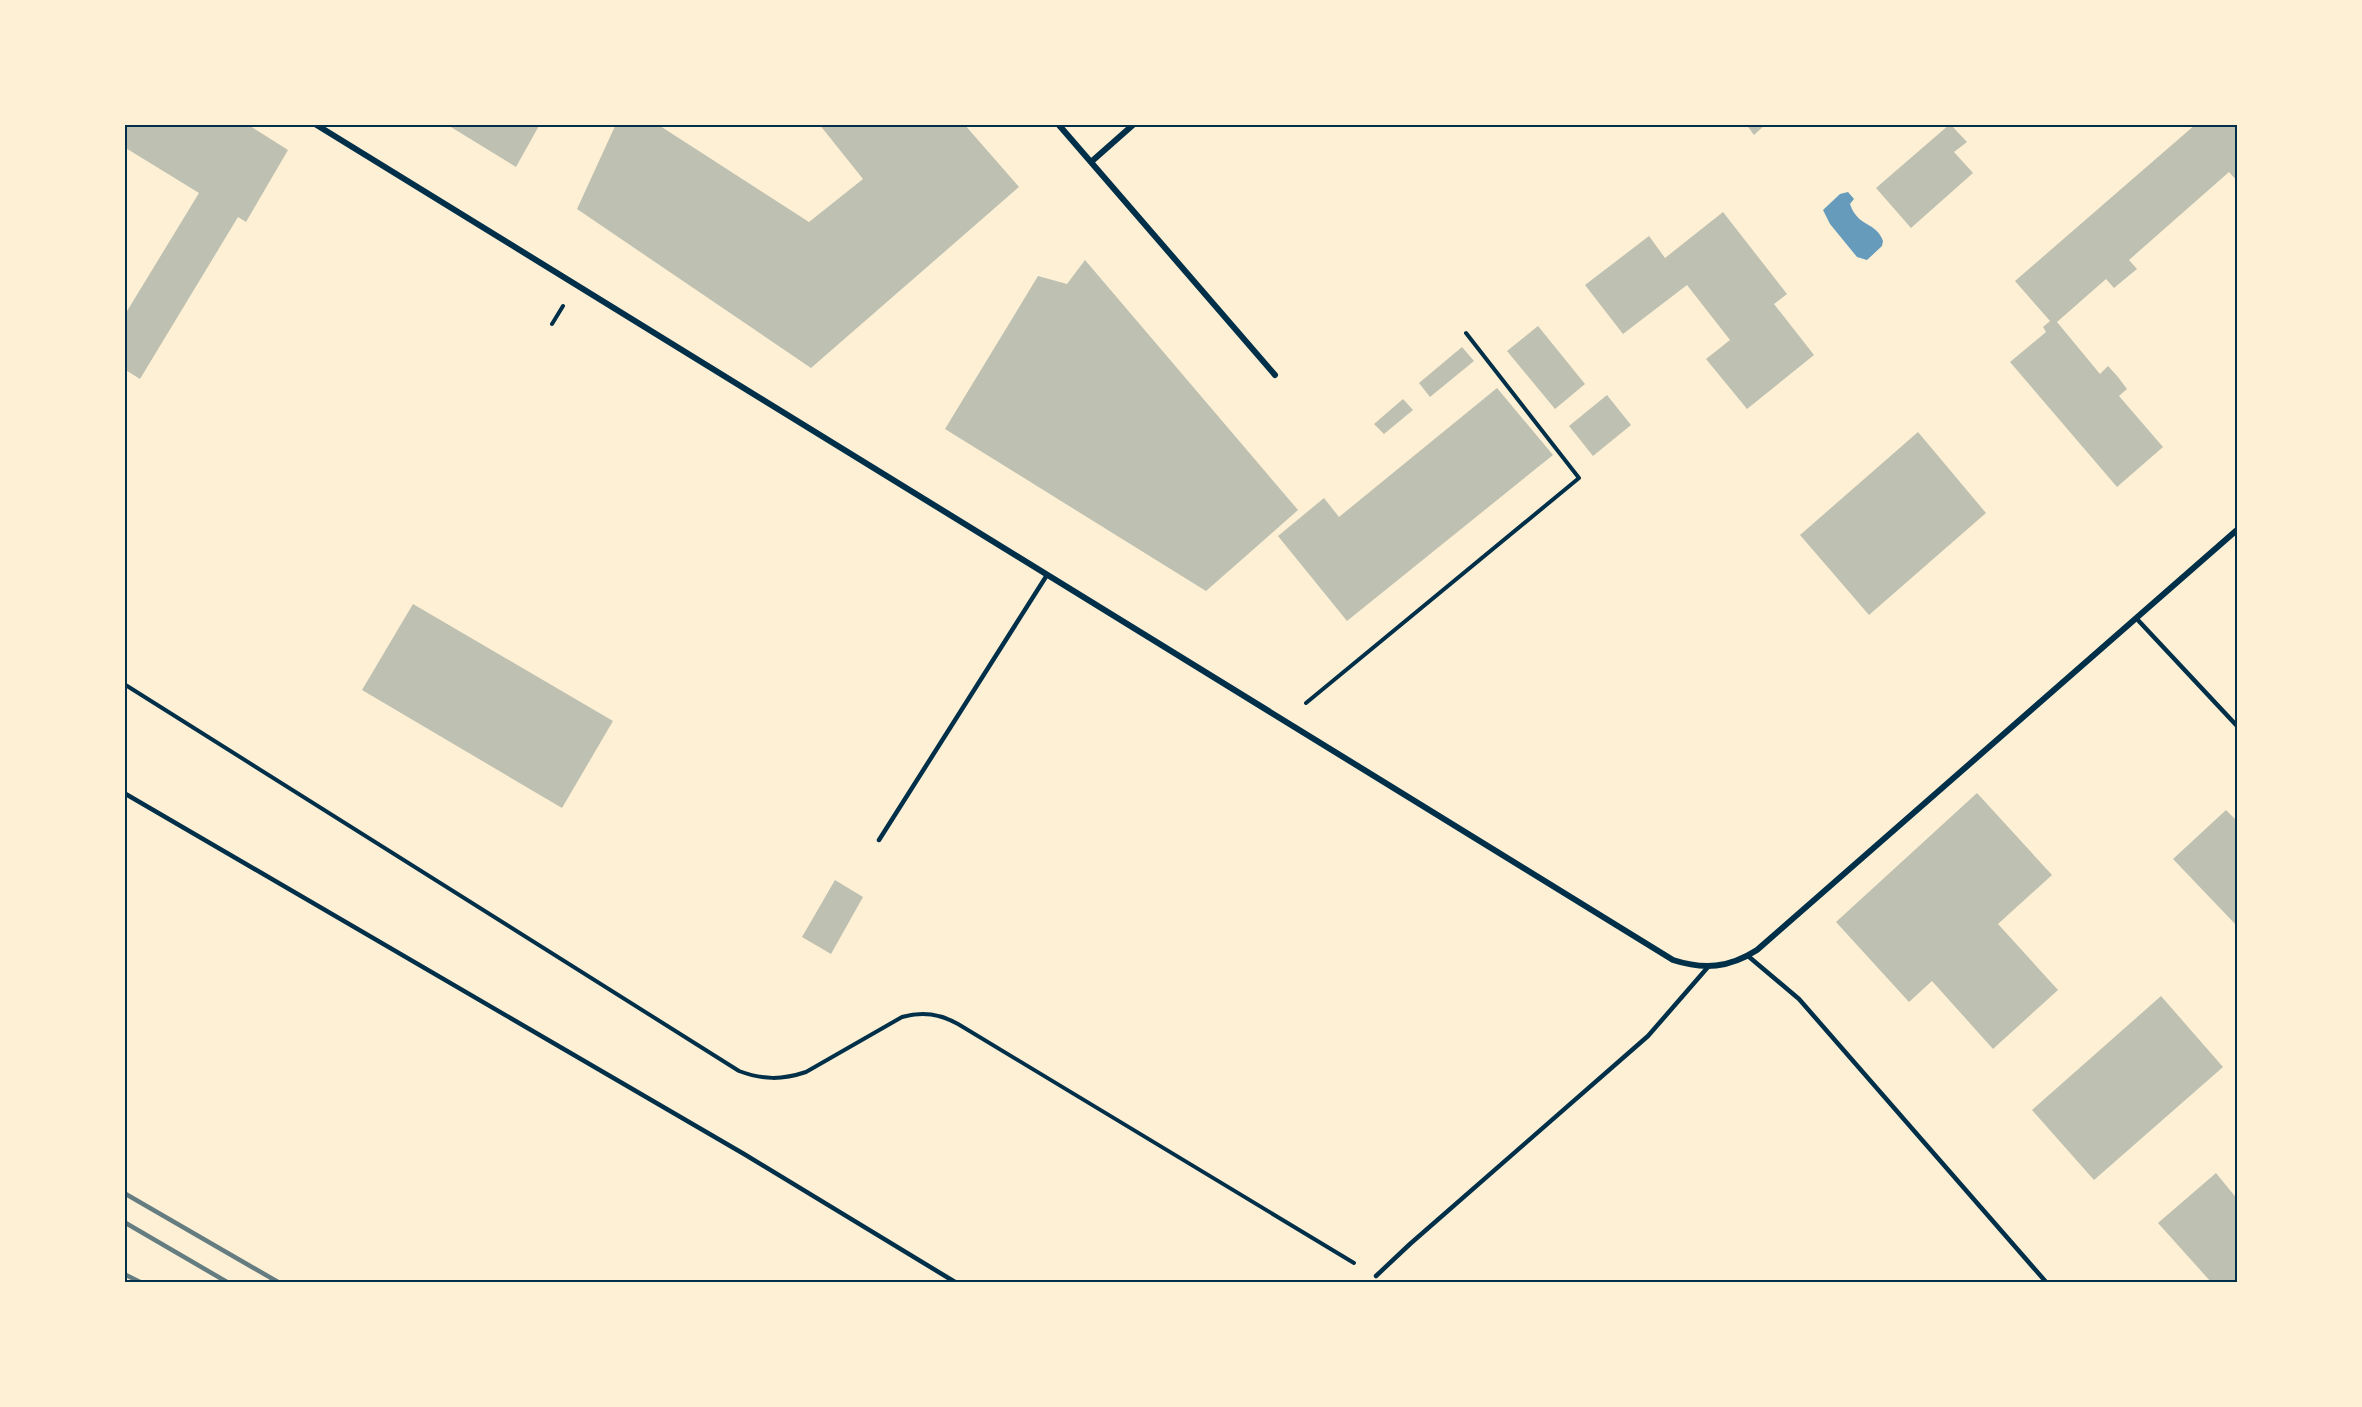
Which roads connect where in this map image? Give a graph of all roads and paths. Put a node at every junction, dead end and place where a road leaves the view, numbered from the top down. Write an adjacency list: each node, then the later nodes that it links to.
1 (315, 124): 8 (street)
2 (1058, 124): 4 (street)
3 (1134, 124): 4 (street)
4 (1091, 162): 6 (street)
5 (1466, 333): 11 (path)
6 (1275, 375)
7 (2238, 529): 9 (street)
8 (1047, 574): 11 (street); 14 (lane)
9 (2136, 618): 12 (lane); 15 (street)
10 (124, 684): 17 (path)
11 (1285, 721): 16 (street)
12 (2238, 727)
13 (124, 793): 18 (lane)
14 (879, 840)
15 (1748, 956): 16 (street); 19 (lane)
16 (1708, 967): 17 (lane)
17 (1376, 1276)
18 (955, 1282)
19 (2046, 1282)

